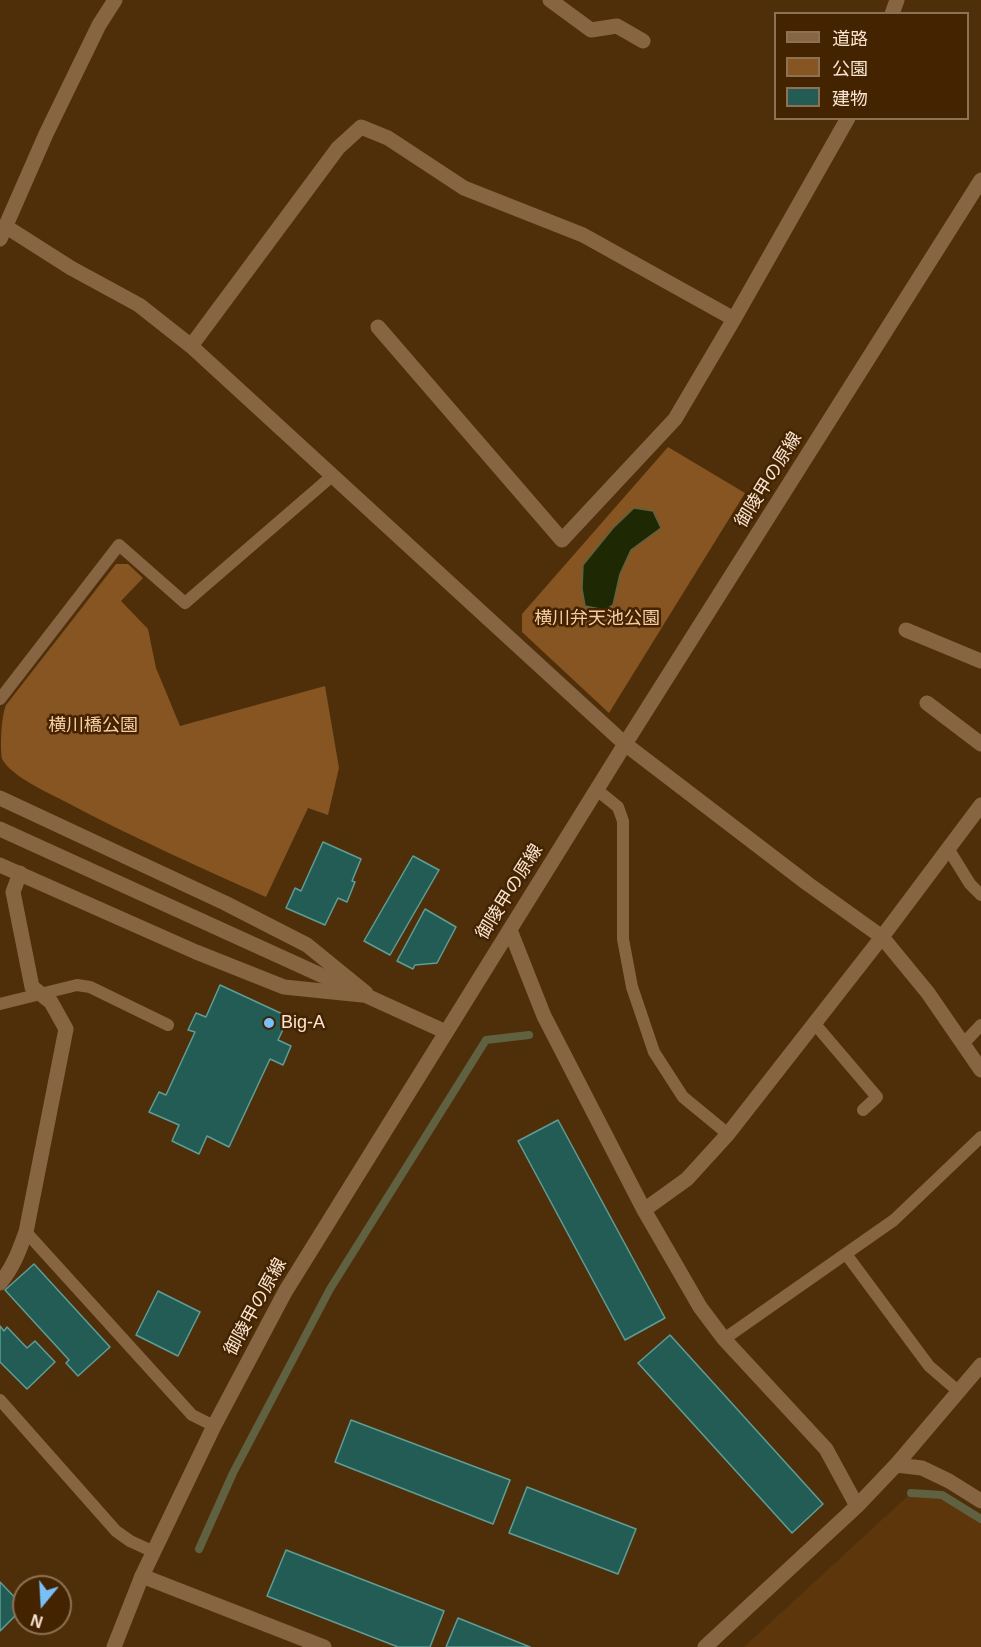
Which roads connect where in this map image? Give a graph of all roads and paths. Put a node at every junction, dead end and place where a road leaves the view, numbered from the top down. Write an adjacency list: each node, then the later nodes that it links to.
1 (114, 0): 6 (street)
2 (550, 0): 3 (street)
3 (643, 41)
4 (847, 120): 7 (street)
5 (979, 188): 15 (street, 御陵甲の原線)
6 (2, 233): 9 (street)
7 (734, 320): 8 (street); 9 (street)
8 (378, 327)
9 (191, 346): 10 (street)
10 (332, 476): 13 (lane); 15 (street)
11 (906, 630): 12 (street)
12 (981, 661)
13 (0, 699)
14 (927, 703): 16 (street)
15 (625, 744): 17 (street, 御陵甲の原線); 26 (street)
16 (981, 744)
17 (597, 790): 25 (street, 御陵甲の原線); 37 (lane)
18 (0, 798): 28 (street)
19 (980, 807): 21 (street)
20 (0, 829): 28 (street)
21 (949, 850): 24 (lane); 26 (street)
22 (0, 865): 23 (street)
23 (20, 873): 27 (street); 28 (street)
24 (981, 895)
25 (510, 930): 33 (street, 御陵甲の原線); 39 (street)
26 (882, 937): 30 (street); 34 (street)
27 (42, 995): 29 (lane); 31 (lane); 40 (street)
28 (371, 996): 33 (street)
29 (0, 1004)
30 (814, 1023): 36 (lane); 37 (street)
31 (168, 1025)
32 (981, 1025): 34 (lane)
33 (446, 1032): 47 (street, 御陵甲の原線)
34 (963, 1044): 35 (street)
35 (981, 1070)
36 (862, 1110)
37 (728, 1134): 39 (street)
38 (981, 1137): 41 (lane)
39 (644, 1210): 43 (street)
40 (26, 1232): 42 (street); 47 (lane)
41 (846, 1254): 43 (lane); 45 (lane)
42 (0, 1283)
43 (724, 1339): 50 (street)
44 (981, 1365): 45 (street)
45 (958, 1391): 48 (street)
46 (0, 1400): 51 (lane)
47 (214, 1426): 51 (street, 御陵甲の原線)
48 (896, 1465): 49 (street); 50 (street)
49 (981, 1501)
50 (857, 1506): 55 (street)
51 (154, 1552): 52 (street, 御陵甲の原線)
52 (142, 1576): 53 (street, 御陵甲の原線); 54 (street)
53 (114, 1647)
54 (324, 1647)
55 (705, 1647)

